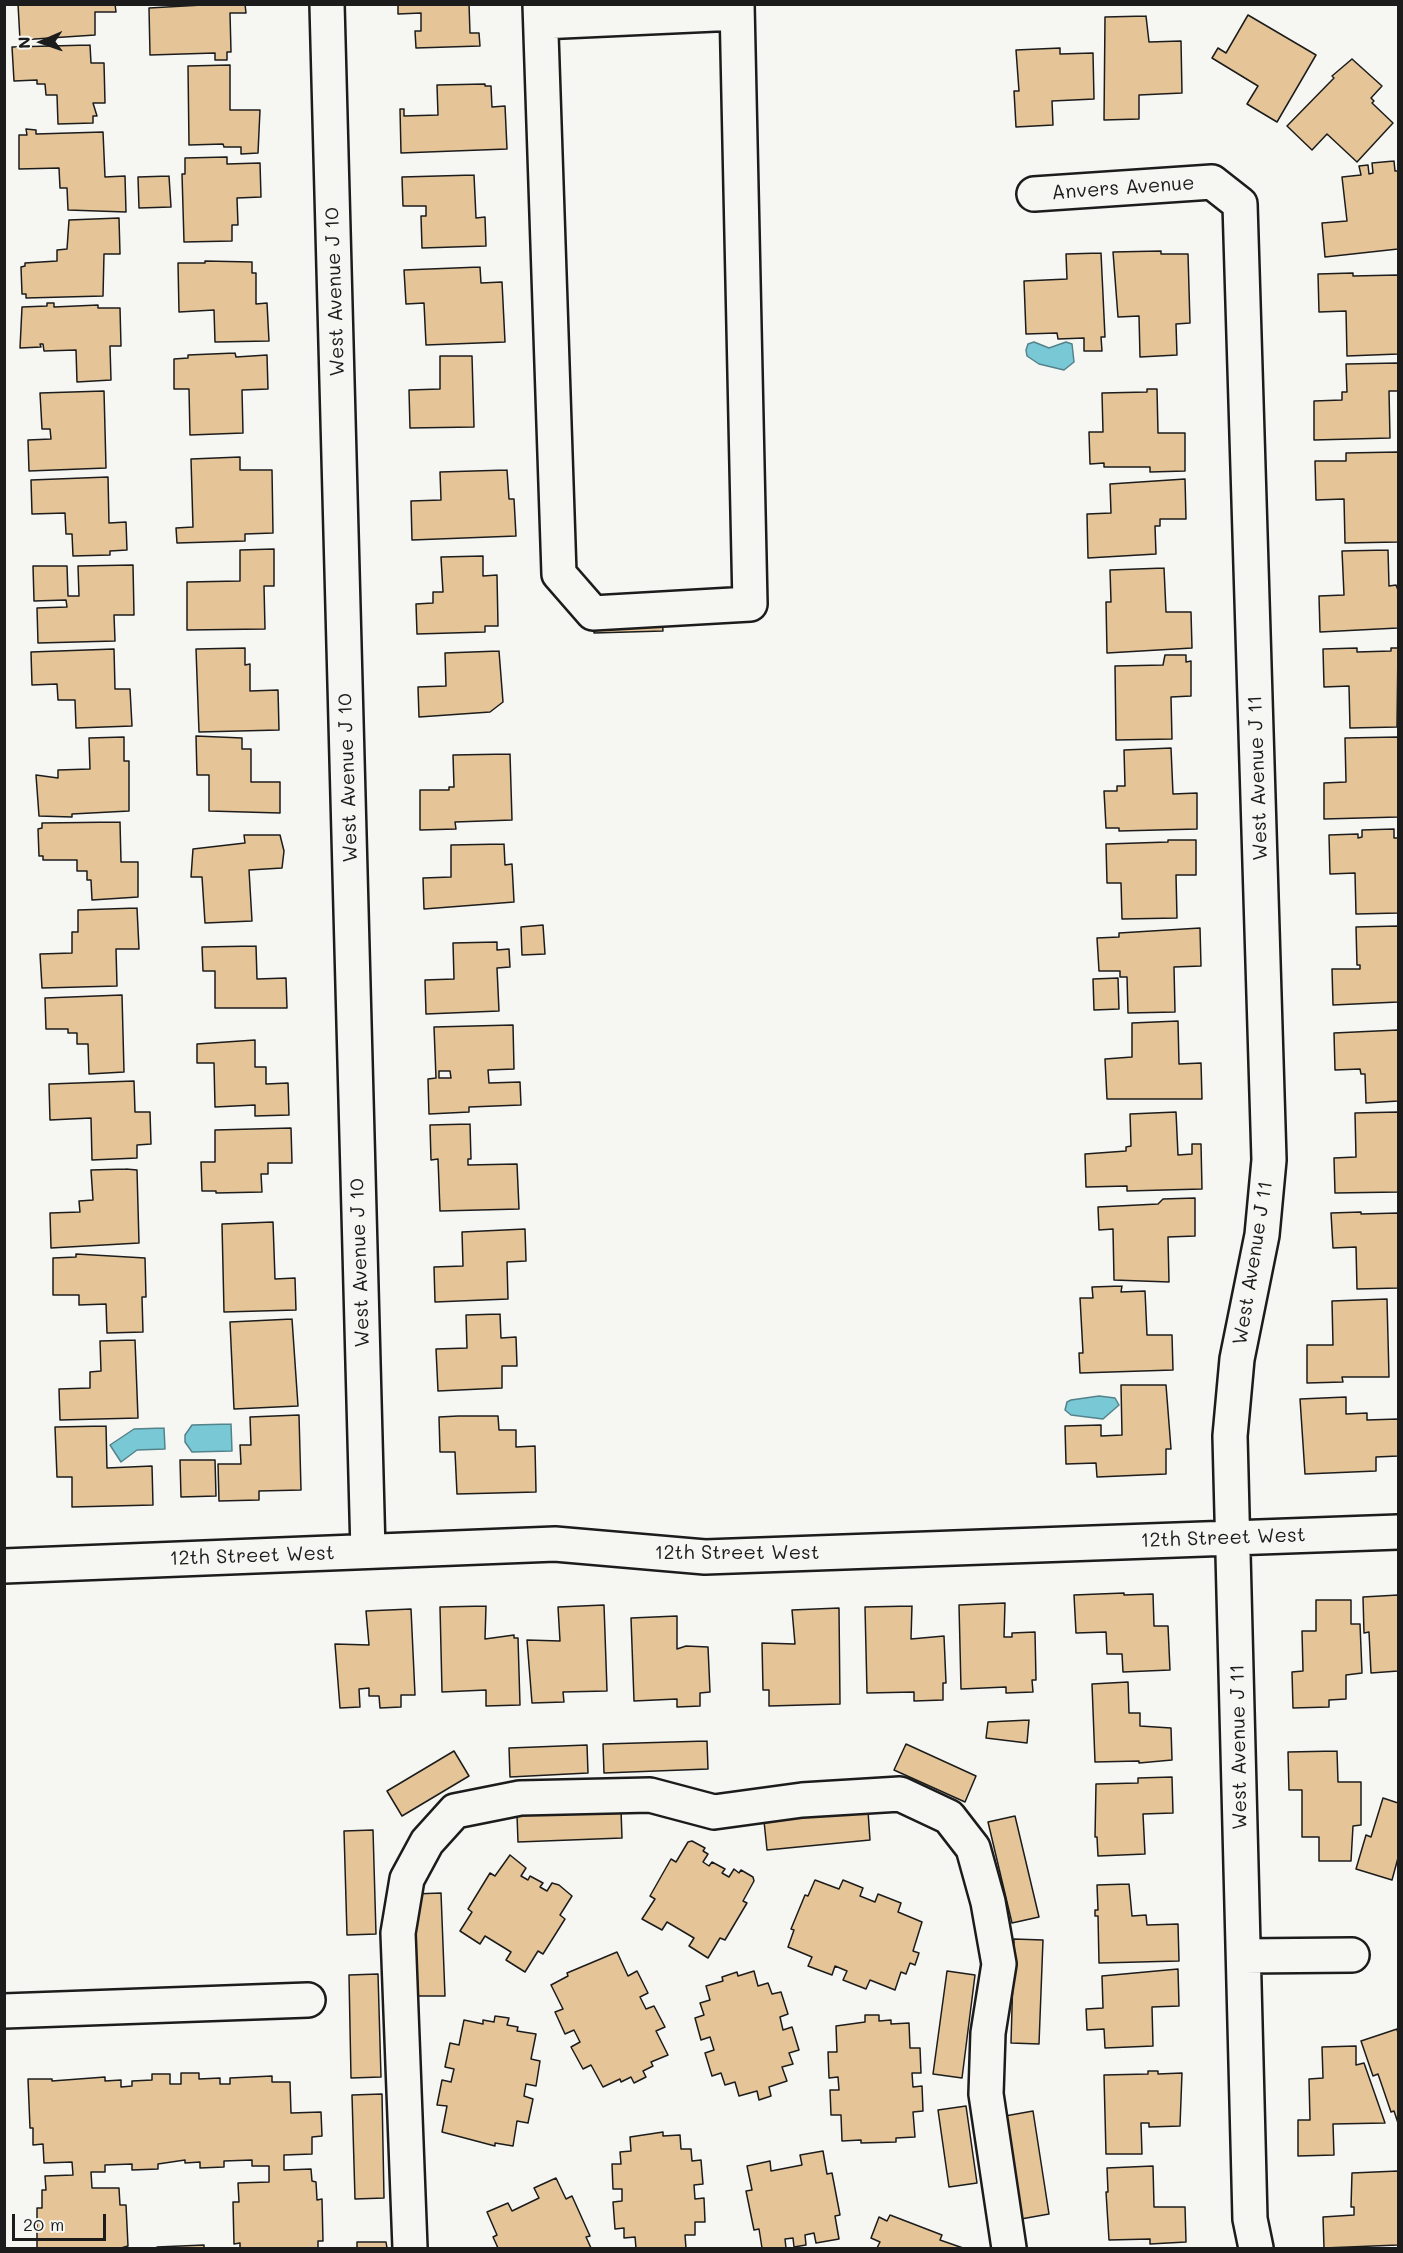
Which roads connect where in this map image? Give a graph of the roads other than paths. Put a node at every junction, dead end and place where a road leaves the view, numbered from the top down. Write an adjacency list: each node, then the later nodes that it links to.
1 (327, 4): 8 (street, West Avenue J 10)
2 (737, 9): 3 (street); 3 (street)
3 (540, 13)
4 (1034, 194): 5 (street, Anvers Avenue)
5 (1240, 204): 7 (street, West Avenue J 11)
6 (1398, 1532): 7 (street, 12th Street West)
7 (1233, 1538): 8 (street, 12th Street West); 11 (street, West Avenue J 11)
8 (368, 1551): 9 (street, 12th Street West)
9 (4, 1566)
10 (1352, 1955): 11 (street)
11 (1244, 1956): 16 (street, West Avenue J 11)
12 (308, 2000): 13 (street)
13 (4, 2011)
14 (410, 2248): 15 (street)
15 (1010, 2248)
16 (1256, 2248)

